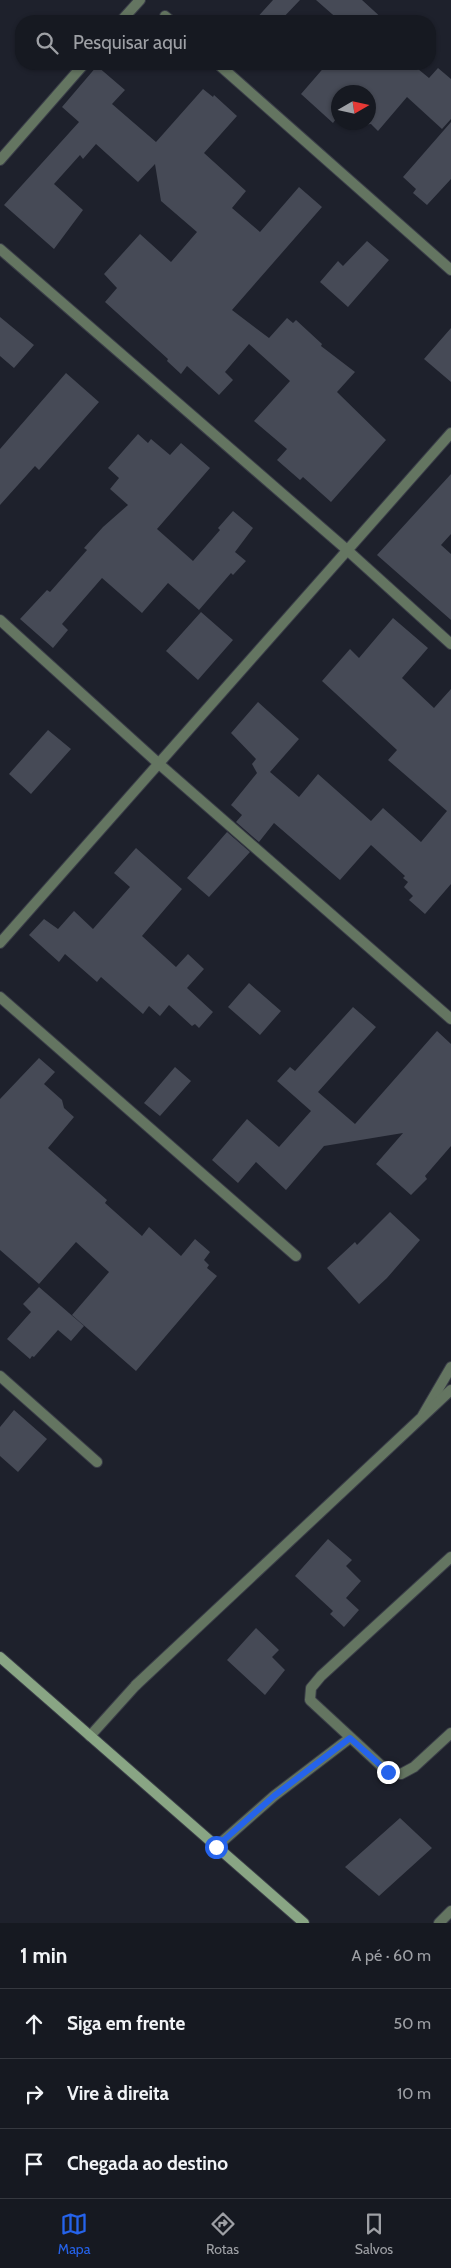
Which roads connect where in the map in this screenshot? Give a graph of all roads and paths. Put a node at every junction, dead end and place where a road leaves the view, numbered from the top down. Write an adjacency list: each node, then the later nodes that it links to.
1 (140, 0): 2 (street)
2 (127, 15)
3 (79, 70): 5 (street)
4 (225, 70): 7 (street)
5 (0, 160)
6 (0, 249): 9 (street)
7 (451, 270)
8 (451, 433): 9 (street)
9 (346, 549): 11 (street); 12 (street)
10 (0, 620): 12 (street)
11 (451, 644)
12 (158, 763): 13 (street); 15 (street)
13 (0, 942)
14 (0, 998): 16 (street)
15 (451, 1019)
16 (296, 1256)
17 (451, 1367): 20 (street)
18 (0, 1376): 21 (street)
19 (451, 1390): 20 (street)
20 (421, 1418): 25 (street)
21 (97, 1462)
22 (451, 1557): 26 (street)
23 (0, 1657): 25 (main road)
24 (451, 1733): 26 (street)
25 (90, 1736): 27 (main road)
26 (350, 1738): 27 (street)
27 (216, 1847): 29 (main road)
28 (451, 1911): 30 (street)
29 (304, 1923)
30 (439, 1923)

